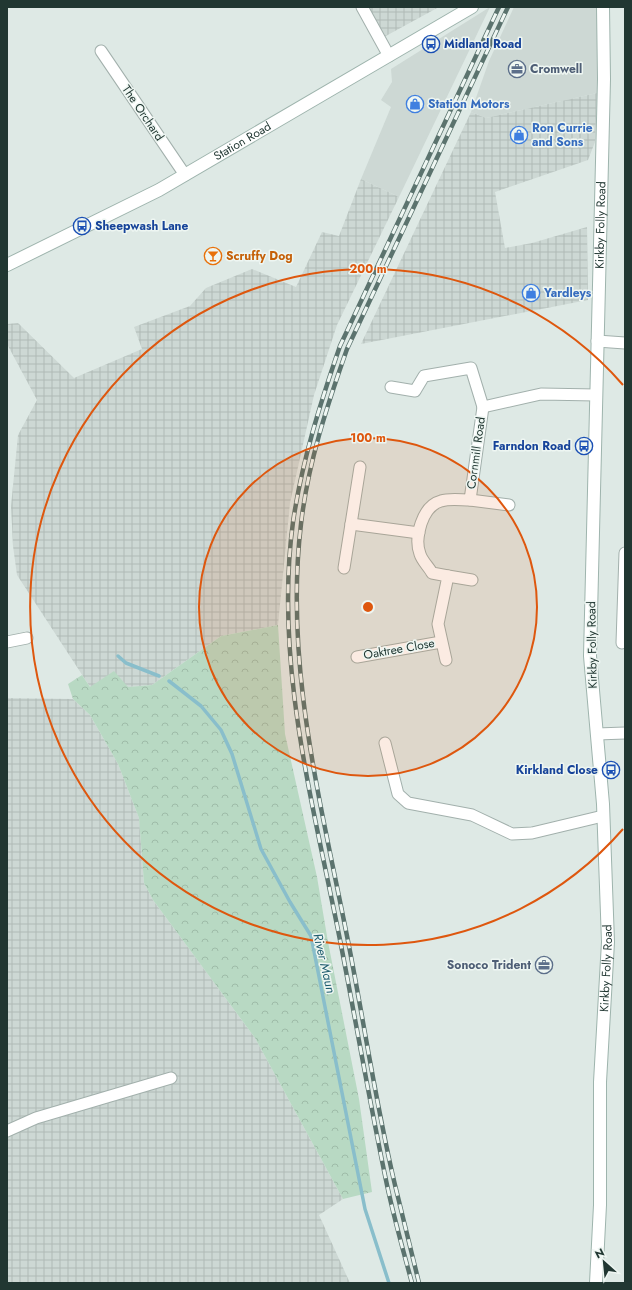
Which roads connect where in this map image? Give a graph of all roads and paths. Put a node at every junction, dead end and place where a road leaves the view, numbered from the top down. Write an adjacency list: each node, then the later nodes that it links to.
1 (362, 7): 5 (street)
2 (472, 7): 5 (main road, Station Road)
3 (603, 7): 8 (main road, Kirkby Folly Road)
4 (101, 51): 6 (street, The Orchard)
5 (389, 56): 6 (main road, Station Road)
6 (185, 175): 7 (main road, Station Road)
7 (7, 265)
8 (597, 341): 9 (street); 11 (main road, Kirkby Folly Road)
9 (625, 343)
10 (391, 387): 12 (street, Cornmill Road)
11 (596, 395): 12 (street, Cornmill Road); 29 (main road, Kirkby Folly Road)
12 (483, 406): 14 (street, Cornmill Road)
13 (360, 467): 16 (street)
14 (470, 500): 15 (street, Cornmill Road); 17 (street, Cornmill Road)
15 (509, 505)
16 (351, 524): 17 (street); 19 (street)
17 (420, 533): 20 (street, Cornmill Road)
18 (625, 553): 25 (street)
19 (344, 568)
20 (448, 576): 21 (street, Cornmill Road); 24 (street)
21 (472, 580)
22 (27, 638): 23 (street)
23 (7, 642)
24 (441, 642): 26 (street, Oaktree Close); 27 (street)
25 (622, 643)
26 (357, 657)
27 (446, 660)
28 (625, 733): 29 (street)
29 (597, 734): 31 (main road, Kirkby Folly Road)
30 (385, 743): 31 (street)
31 (603, 816): 34 (main road, Kirkby Folly Road)
32 (170, 1078): 33 (street)
33 (7, 1131)
34 (596, 1283)

